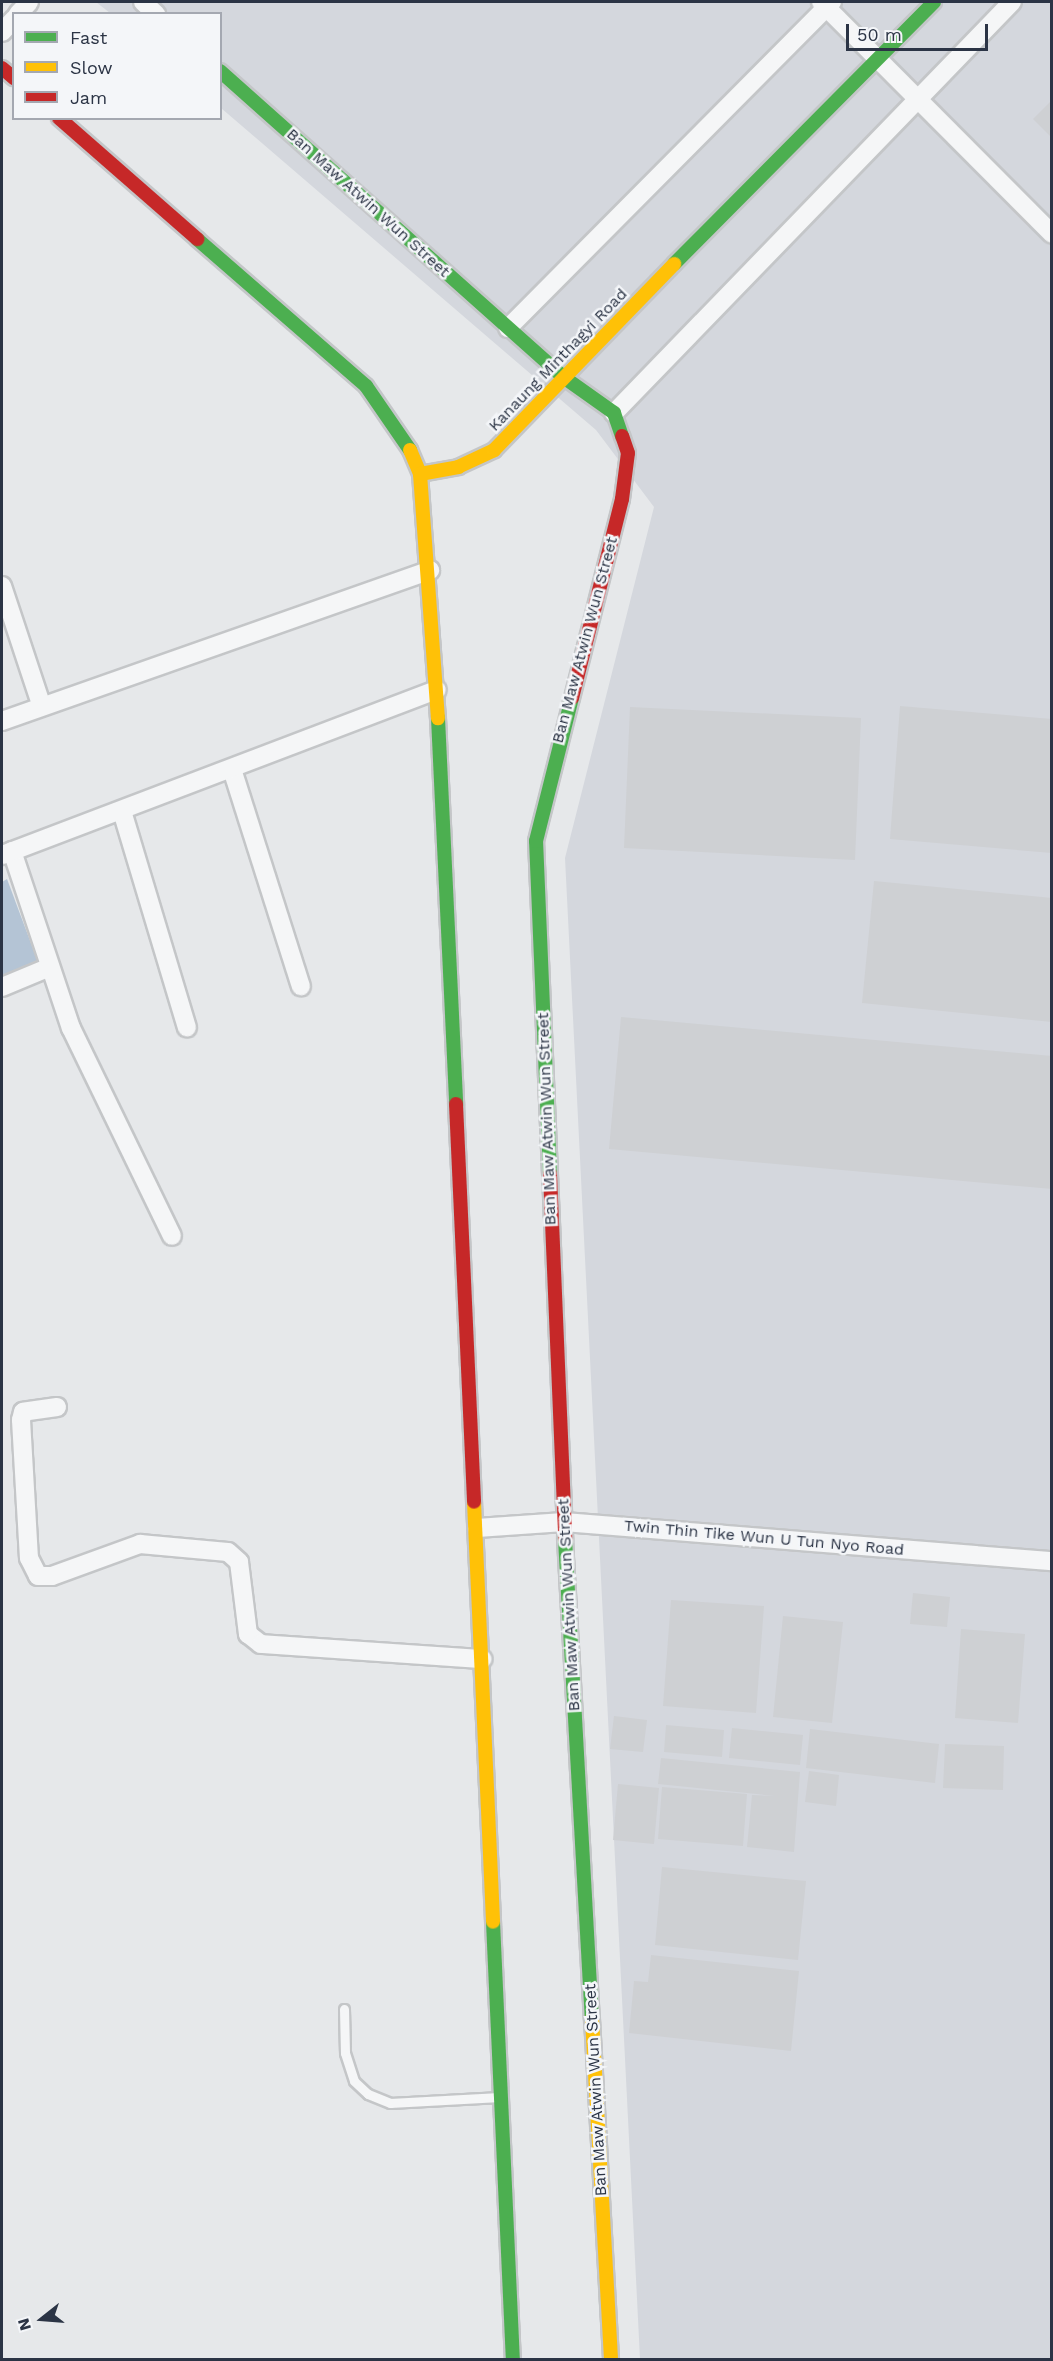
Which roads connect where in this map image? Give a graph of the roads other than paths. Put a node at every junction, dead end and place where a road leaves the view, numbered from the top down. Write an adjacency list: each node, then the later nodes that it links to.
1 (142, 2): 5 (street)
2 (934, 2): 6 (main road, Kanaung Minthagyi Road)
3 (1011, 2): 8 (street)
4 (826, 3): 6 (street); 11 (street)
5 (154, 12)
6 (877, 59): 8 (street); 12 (main road, Kanaung Minthagyi Road)
7 (222, 73): 11 (main road, Ban Maw Atwin Wun Street)
8 (916, 97): 10 (street); 13 (street)
9 (61, 120): 14 (main road)
10 (1052, 234)
11 (508, 328): 12 (main road, Ban Maw Atwin Wun Street)
12 (562, 376): 13 (main road, Ban Maw Atwin Wun Street); 14 (main road, Kanaung Minthagyi Road)
13 (614, 412): 29 (main road, Ban Maw Atwin Wun Street)
14 (420, 474): 15 (main road)
15 (430, 570): 17 (main road); 18 (street)
16 (2, 586): 18 (street)
17 (437, 690): 20 (street); 30 (main road)
18 (42, 707): 19 (street)
19 (2, 721)
20 (232, 768): 21 (street); 24 (street)
21 (122, 811): 22 (street); 26 (street)
22 (7, 853): 23 (street)
23 (50, 967): 25 (street); 27 (street)
24 (301, 986)
25 (2, 987)
26 (187, 1027)
27 (172, 1236)
28 (57, 1407): 32 (street)
29 (564, 1522): 30 (street, Twin Thin Tike Wun U Tun Nyo Road); 31 (street, Twin Thin Tike Wun U Tun Nyo Road); 36 (main road, Ban Maw Atwin Wun Street)
30 (477, 1528): 32 (main road)
31 (1052, 1561)
32 (482, 1659): 34 (main road)
33 (344, 2009): 34 (lane)
34 (500, 2097): 35 (main road)
35 (513, 2360)
36 (611, 2360)

